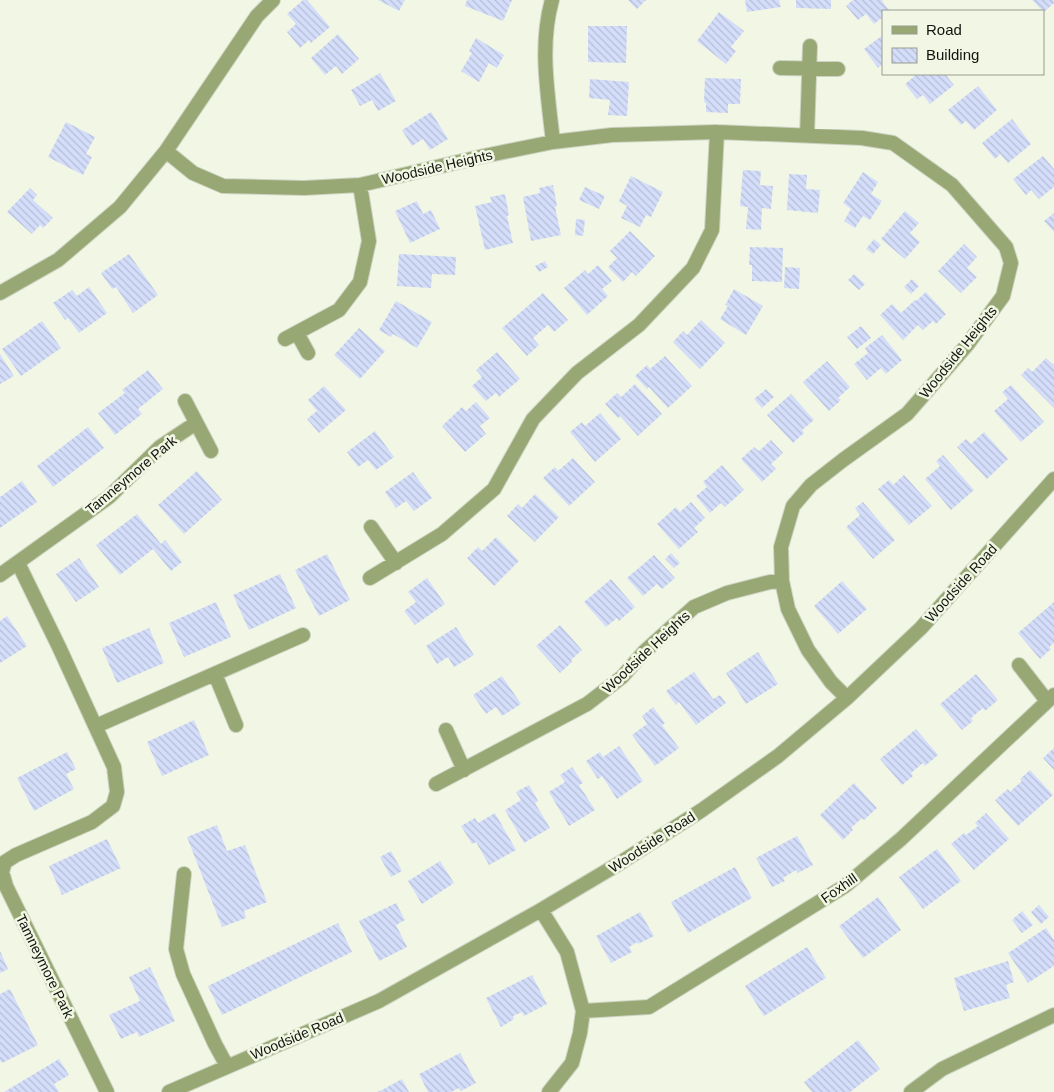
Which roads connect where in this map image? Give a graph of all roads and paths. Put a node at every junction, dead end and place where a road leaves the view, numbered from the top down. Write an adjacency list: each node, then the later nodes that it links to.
1 (274, 0): 10 (street)
2 (552, 0): 9 (street)
3 (810, 46): 5 (street)
4 (780, 68): 5 (street)
5 (809, 69): 6 (street); 8 (street)
6 (838, 69)
7 (717, 132): 8 (street, Woodside Heights); 9 (street, Woodside Heights); 20 (street)
8 (807, 136): 23 (street, Woodside Heights)
9 (553, 142): 11 (street, Woodside Heights)
10 (166, 151): 11 (street, Woodside Heights); 12 (street)
11 (360, 185): 13 (street)
12 (0, 293)
13 (308, 352)
14 (185, 401): 15 (street)
15 (196, 423): 16 (street); 19 (street, Tamneymore Park)
16 (211, 452)
17 (1054, 479): 27 (street, Woodside Road)
18 (372, 527): 20 (street)
19 (18, 563): 21 (street, Tamneymore Park); 30 (street, Tamneymore Park)
20 (396, 563): 22 (street)
21 (0, 575)
22 (370, 578)
23 (782, 581): 27 (street, Woodside Heights); 32 (street, Woodside Heights)
24 (304, 635): 26 (street)
25 (1019, 665): 28 (street)
26 (215, 674): 29 (street); 30 (street)
27 (847, 698): 35 (street, Woodside Road)
28 (1051, 698): 36 (street, Foxhill)
29 (236, 725)
30 (96, 726): 39 (street, Tamneymore Park)
31 (446, 730): 32 (street)
32 (464, 770): 33 (street, Woodside Heights)
33 (436, 784)
34 (184, 874): 38 (street)
35 (541, 910): 36 (street); 38 (street, Woodside Road)
36 (583, 1011): 41 (street)
37 (1054, 1015): 42 (street)
38 (227, 1066): 40 (street, Woodside Road)
39 (107, 1092)
40 (169, 1092)
41 (549, 1092)
42 (911, 1092)

